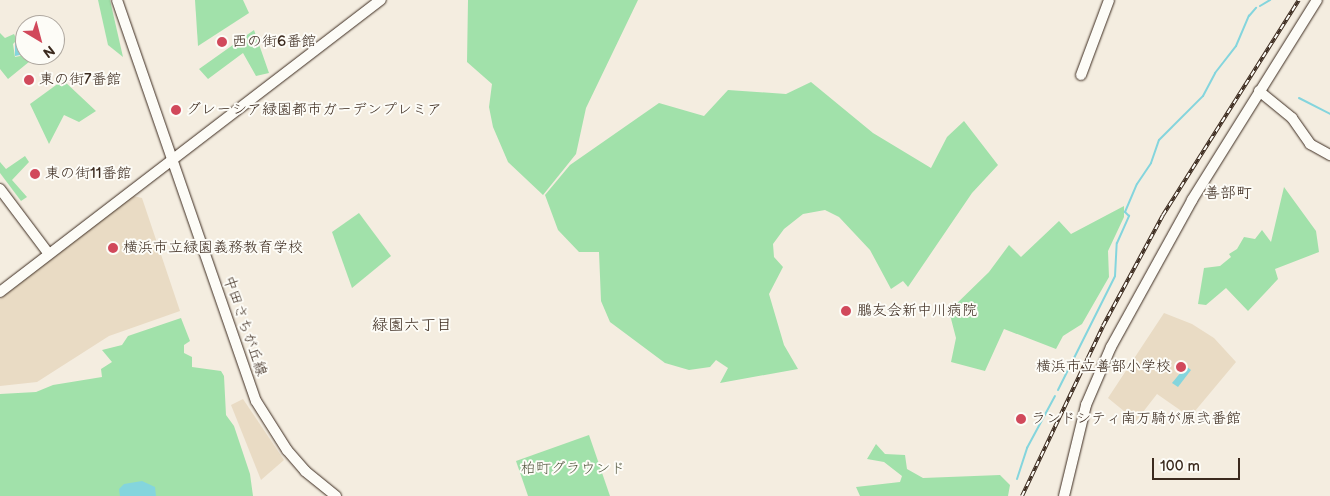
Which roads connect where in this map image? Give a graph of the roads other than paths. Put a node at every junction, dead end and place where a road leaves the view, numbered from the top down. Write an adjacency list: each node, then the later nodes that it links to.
1 (116, 0): 8 (street, 中田さちが丘線)
2 (381, 0): 8 (street)
3 (1109, 0): 5 (street)
4 (1317, 0): 6 (street)
5 (1081, 75)
6 (1259, 91): 7 (street); 13 (street)
7 (1330, 155)
8 (171, 159): 10 (street); 12 (street, 中田さちが丘線)
9 (0, 189): 10 (street)
10 (49, 254): 11 (street)
11 (0, 292)
12 (336, 496)
13 (1064, 496)

